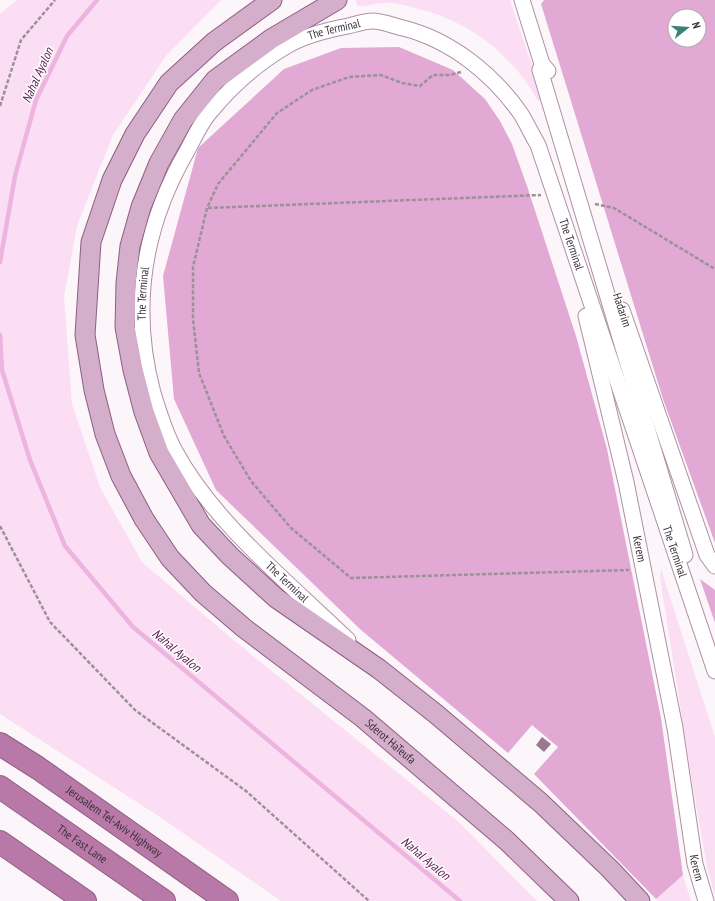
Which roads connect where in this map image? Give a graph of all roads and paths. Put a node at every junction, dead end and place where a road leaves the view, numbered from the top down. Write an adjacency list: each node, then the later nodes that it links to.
1 (56, 0): 9 (path)
2 (269, 0): 6 (street)
3 (272, 0): 6 (main road)
4 (337, 0): 18 (main road)
5 (522, 0): 7 (street, Hadarim)
6 (254, 12): 27 (main road, Sderot HaTeufa)
7 (542, 64): 11 (street, Hadarim); 17 (street, Hadarim)
8 (477, 68): 10 (street, The Terminal); 12 (path); 18 (street, The Terminal)
9 (0, 106)
10 (556, 200): 12 (path); 16 (street, Kerem); 17 (street, The Terminal)
11 (589, 203): 13 (path); 15 (street, Hadarim)
12 (207, 208): 16 (path)
13 (715, 269)
14 (0, 526): 26 (path)
15 (711, 560)
16 (644, 569): 29 (street, Kerem)
17 (709, 649): 19 (street, The Terminal)
18 (379, 669): 28 (main road)
19 (715, 671)
20 (0, 744): 25 (highway, Jerusalem Tel-Aviv Highway)
21 (0, 787): 24 (highway, The Fast Lane)
22 (0, 842): 23 (highway)
23 (85, 901)
24 (164, 901)
25 (227, 901)
26 (369, 901)
27 (569, 901)
28 (640, 901)
29 (706, 901)

